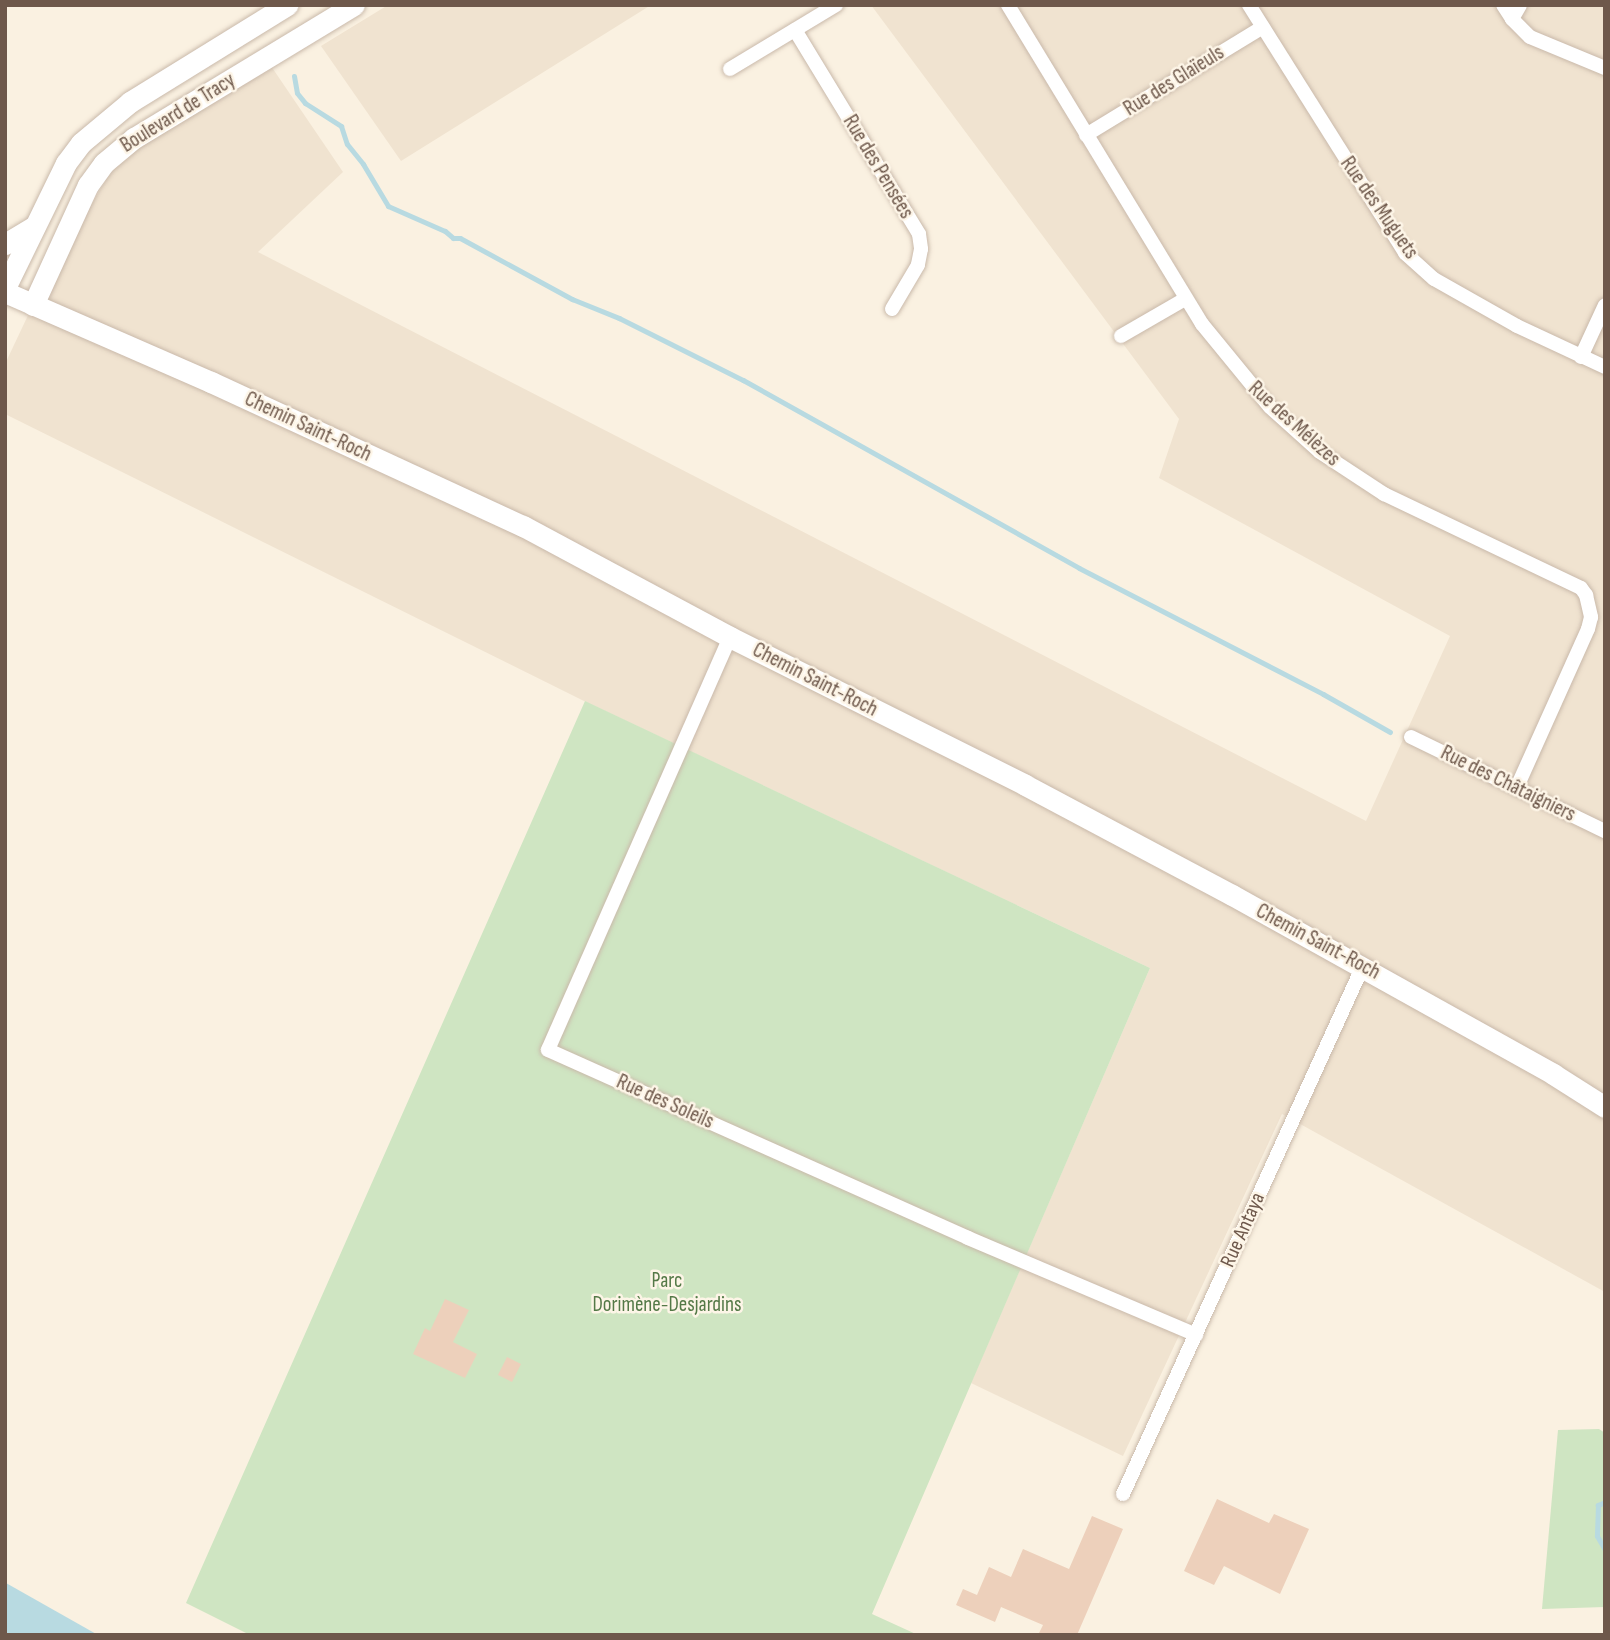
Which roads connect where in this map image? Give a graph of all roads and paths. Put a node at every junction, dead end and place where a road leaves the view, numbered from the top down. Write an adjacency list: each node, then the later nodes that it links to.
1 (287, 5): 8 (main road, Boulevard de Tracy)
2 (354, 5): 12 (main road, Boulevard de Tracy)
3 (836, 5): 11 (street)
4 (1008, 5): 15 (street, Rue des Mélèzes)
5 (1249, 5): 10 (street, Rue des Muguets)
6 (1503, 5): 9 (street)
7 (1520, 5): 9 (street)
8 (267, 18): 12 (main road); 16 (main road, Boulevard de Tracy)
9 (1512, 19): 13 (street)
10 (1263, 27): 15 (street, Rue des Glaïeuls); 24 (street, Rue des Muguets)
11 (795, 30): 14 (street); 22 (street, Rue des Pensées)
12 (287, 46): 20 (main road, Boulevard de Tracy)
13 (1605, 68)
14 (730, 69)
15 (1086, 135): 19 (street, Rue des Mélèzes)
16 (35, 226): 17 (main road); 18 (main road, Boulevard de Tracy)
17 (5, 244)
18 (5, 290): 20 (main road, Chemin Saint-Roch)
19 (1185, 299): 23 (street); 28 (street, Rue des Mélèzes)
20 (33, 305): 26 (main road, Chemin Saint-Roch)
21 (1605, 305): 24 (street)
22 (892, 309)
23 (1121, 336)
24 (1581, 357): 25 (street, Rue des Muguets)
25 (1605, 367)
26 (730, 637): 30 (main road, Chemin Saint-Roch); 32 (street, Rue des Soleils)
27 (1411, 737): 28 (street, Rue des Châtaigniers)
28 (1517, 789): 29 (street, Rue des Châtaigniers)
29 (1605, 831)
30 (1363, 966): 31 (main road, Chemin Saint-Roch); 32 (street, Rue Antaya)
31 (1605, 1107)
32 (1196, 1335): 33 (street, Rue Antaya)
33 (1122, 1494)

